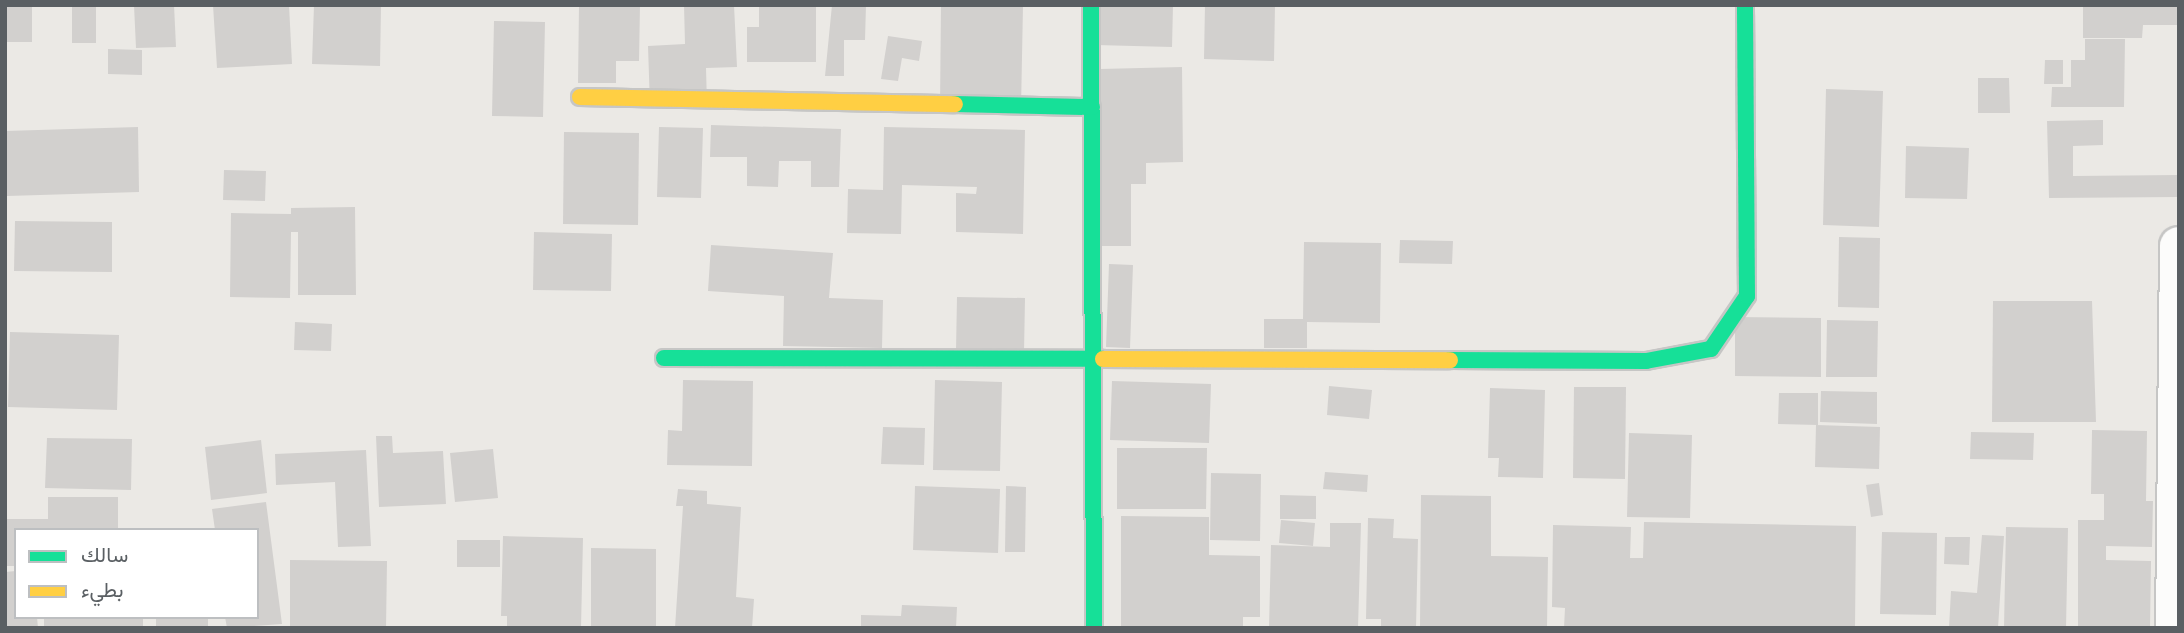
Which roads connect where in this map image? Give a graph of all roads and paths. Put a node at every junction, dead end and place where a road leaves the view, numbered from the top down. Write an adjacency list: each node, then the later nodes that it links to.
1 (1091, 5): 4 (street)
2 (1745, 5): 7 (street)
3 (580, 97): 4 (street)
4 (1092, 107): 7 (street)
5 (2179, 246): 9 (street)
6 (664, 358): 7 (street)
7 (1093, 359): 8 (street)
8 (1094, 628)
9 (2175, 628)

